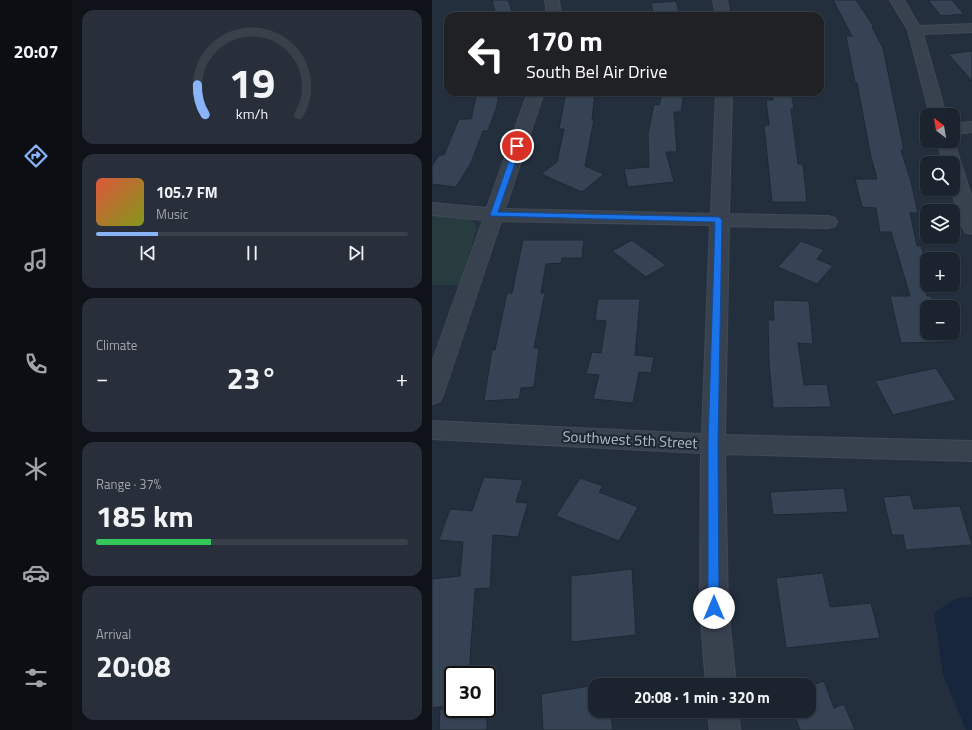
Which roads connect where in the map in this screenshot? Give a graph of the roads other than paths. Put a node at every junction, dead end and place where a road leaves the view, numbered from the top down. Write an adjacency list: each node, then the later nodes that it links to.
1 (552, 0): 4 (street)
2 (720, 0): 5 (street)
3 (897, 0): 7 (street)
4 (554, 12)
5 (722, 12)
6 (972, 28): 7 (street)
7 (915, 30): 10 (street)
8 (535, 96): 15 (street)
9 (724, 96): 16 (street)
10 (936, 108)
11 (972, 127): 12 (street)
12 (960, 128)
13 (960, 188): 18 (street)
14 (432, 209): 15 (street)
15 (494, 215): 16 (street); 19 (street)
16 (719, 220): 17 (street); 21 (street)
17 (828, 222)
18 (972, 228)
19 (432, 395)
20 (432, 430): 21 (street, Southwest 5th Street)
21 (713, 444): 22 (street, Southwest 5th Street); 23 (street)
22 (972, 451)
23 (720, 678)
24 (724, 718): 25 (street)
25 (725, 730)

